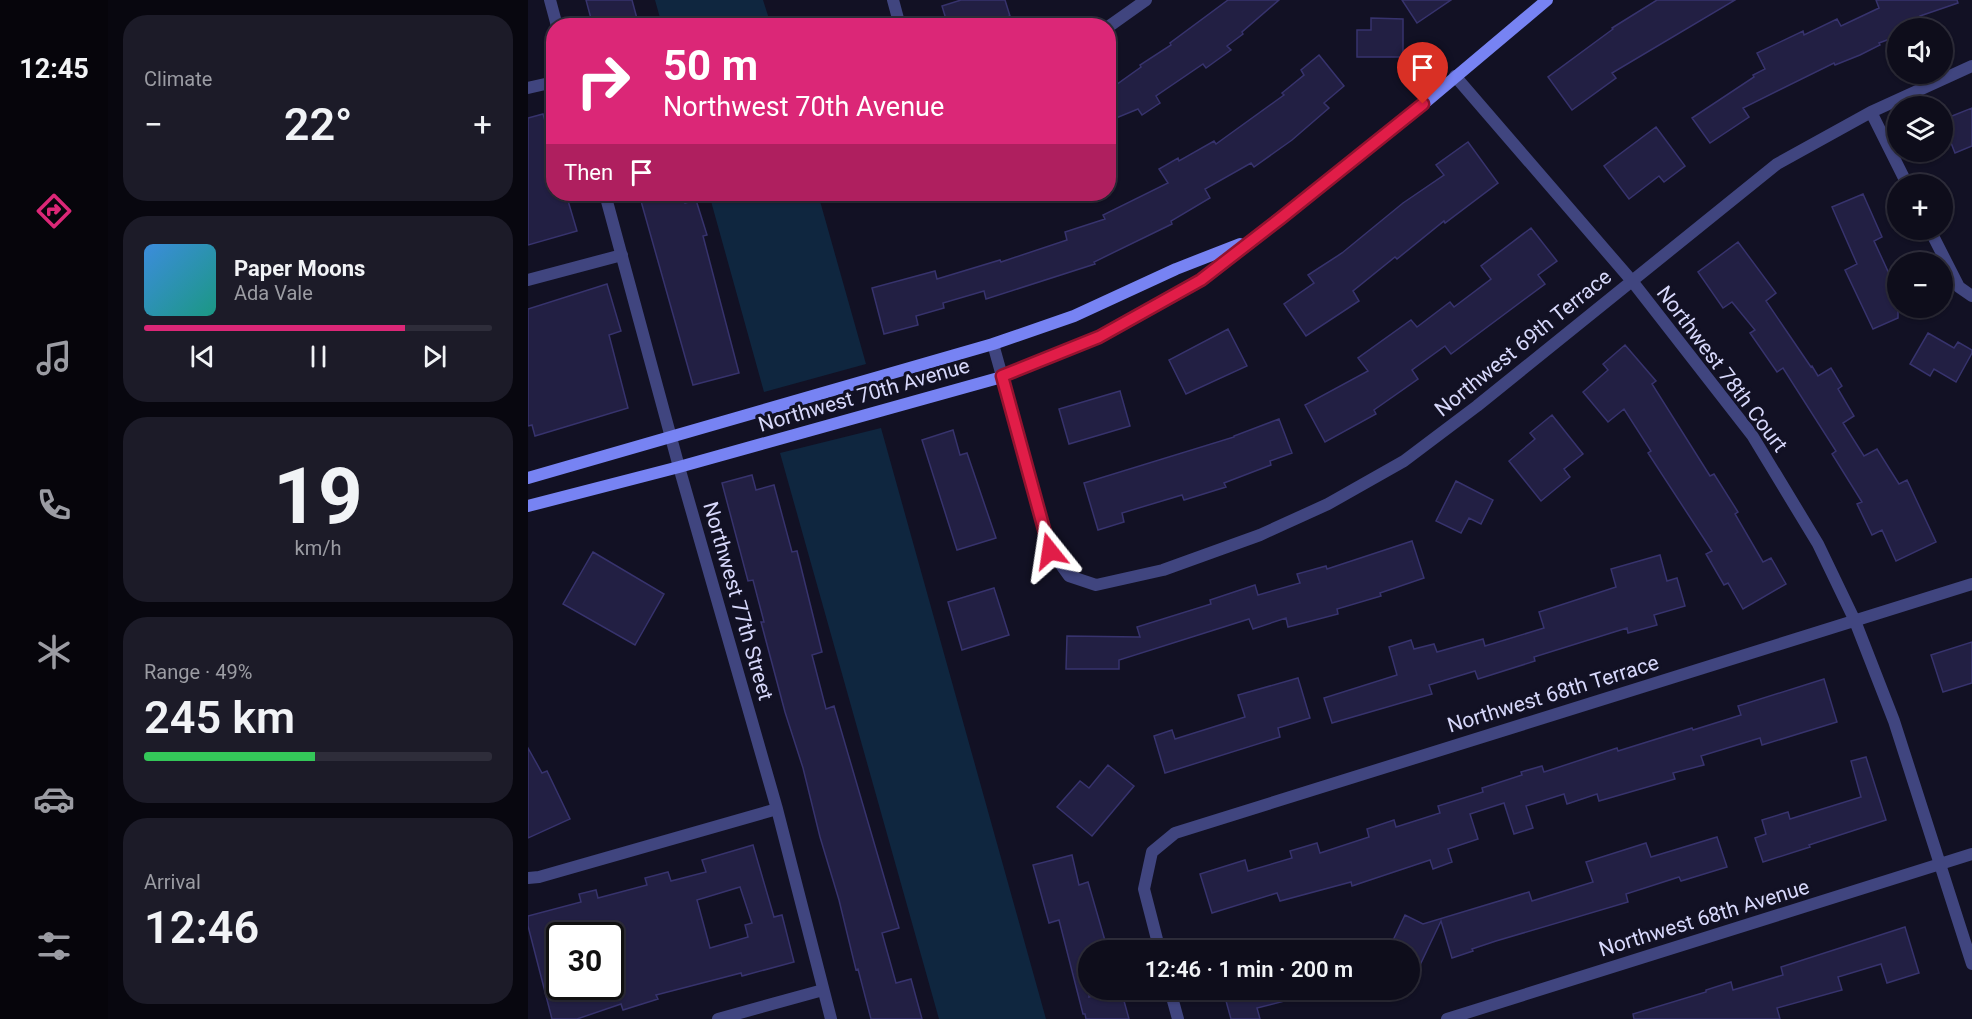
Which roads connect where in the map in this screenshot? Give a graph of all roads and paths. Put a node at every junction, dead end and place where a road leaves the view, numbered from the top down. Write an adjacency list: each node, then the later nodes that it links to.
1 (549, 0): 5 (street)
2 (892, 0): 6 (street)
3 (1146, 0): 7 (street)
4 (1546, 0): 9 (street, Northwest 70th Avenue)
5 (555, 18)
6 (898, 18)
7 (1116, 21)
8 (1972, 66): 12 (street, Northwest 69th Terrace)
9 (1455, 76): 15 (street, Northwest 70th Avenue); 19 (street, Northwest 78th Court)
10 (546, 84): 11 (street)
11 (528, 88)
12 (1871, 112): 13 (street); 19 (street, Northwest 69th Terrace)
13 (1902, 174)
14 (606, 201): 17 (street, Northwest 77th Street)
15 (1252, 239): 21 (street, Northwest 70th Avenue); 22 (street, Northwest 70th Avenue)
16 (1935, 240): 20 (street)
17 (622, 255): 18 (street); 23 (street, Northwest 77th Street)
18 (528, 280)
19 (1632, 281): 22 (street, Northwest 69th Terrace); 28 (street, Northwest 78th Court)
20 (1972, 296)
21 (993, 344): 22 (street); 23 (street, Northwest 70th Avenue)
22 (1002, 376): 24 (street, Northwest 70th Avenue)
23 (672, 438): 24 (street, Northwest 77th Street); 25 (street, Northwest 70th Avenue)
24 (679, 467): 26 (street, Northwest 70th Avenue); 29 (street, Northwest 77th Street)
25 (528, 478)
26 (528, 506)
27 (1972, 584): 28 (street, Northwest 68th Terrace)
28 (1856, 621): 31 (street, Northwest 78th Court); 33 (street, Northwest 68th Terrace)
29 (777, 809): 32 (street); 35 (street, Northwest 77th Street)
30 (1972, 854): 31 (street, Northwest 68th Avenue)
31 (1940, 864): 34 (street, Northwest 78th Court); 40 (street, Northwest 68th Avenue)
32 (528, 878)
33 (1157, 940)
34 (1972, 964)
35 (823, 990): 37 (street); 38 (street, Northwest 77th Street)
36 (1173, 1000): 39 (street)
37 (718, 1019)
38 (831, 1019)
39 (1178, 1019)
40 (1447, 1019)

